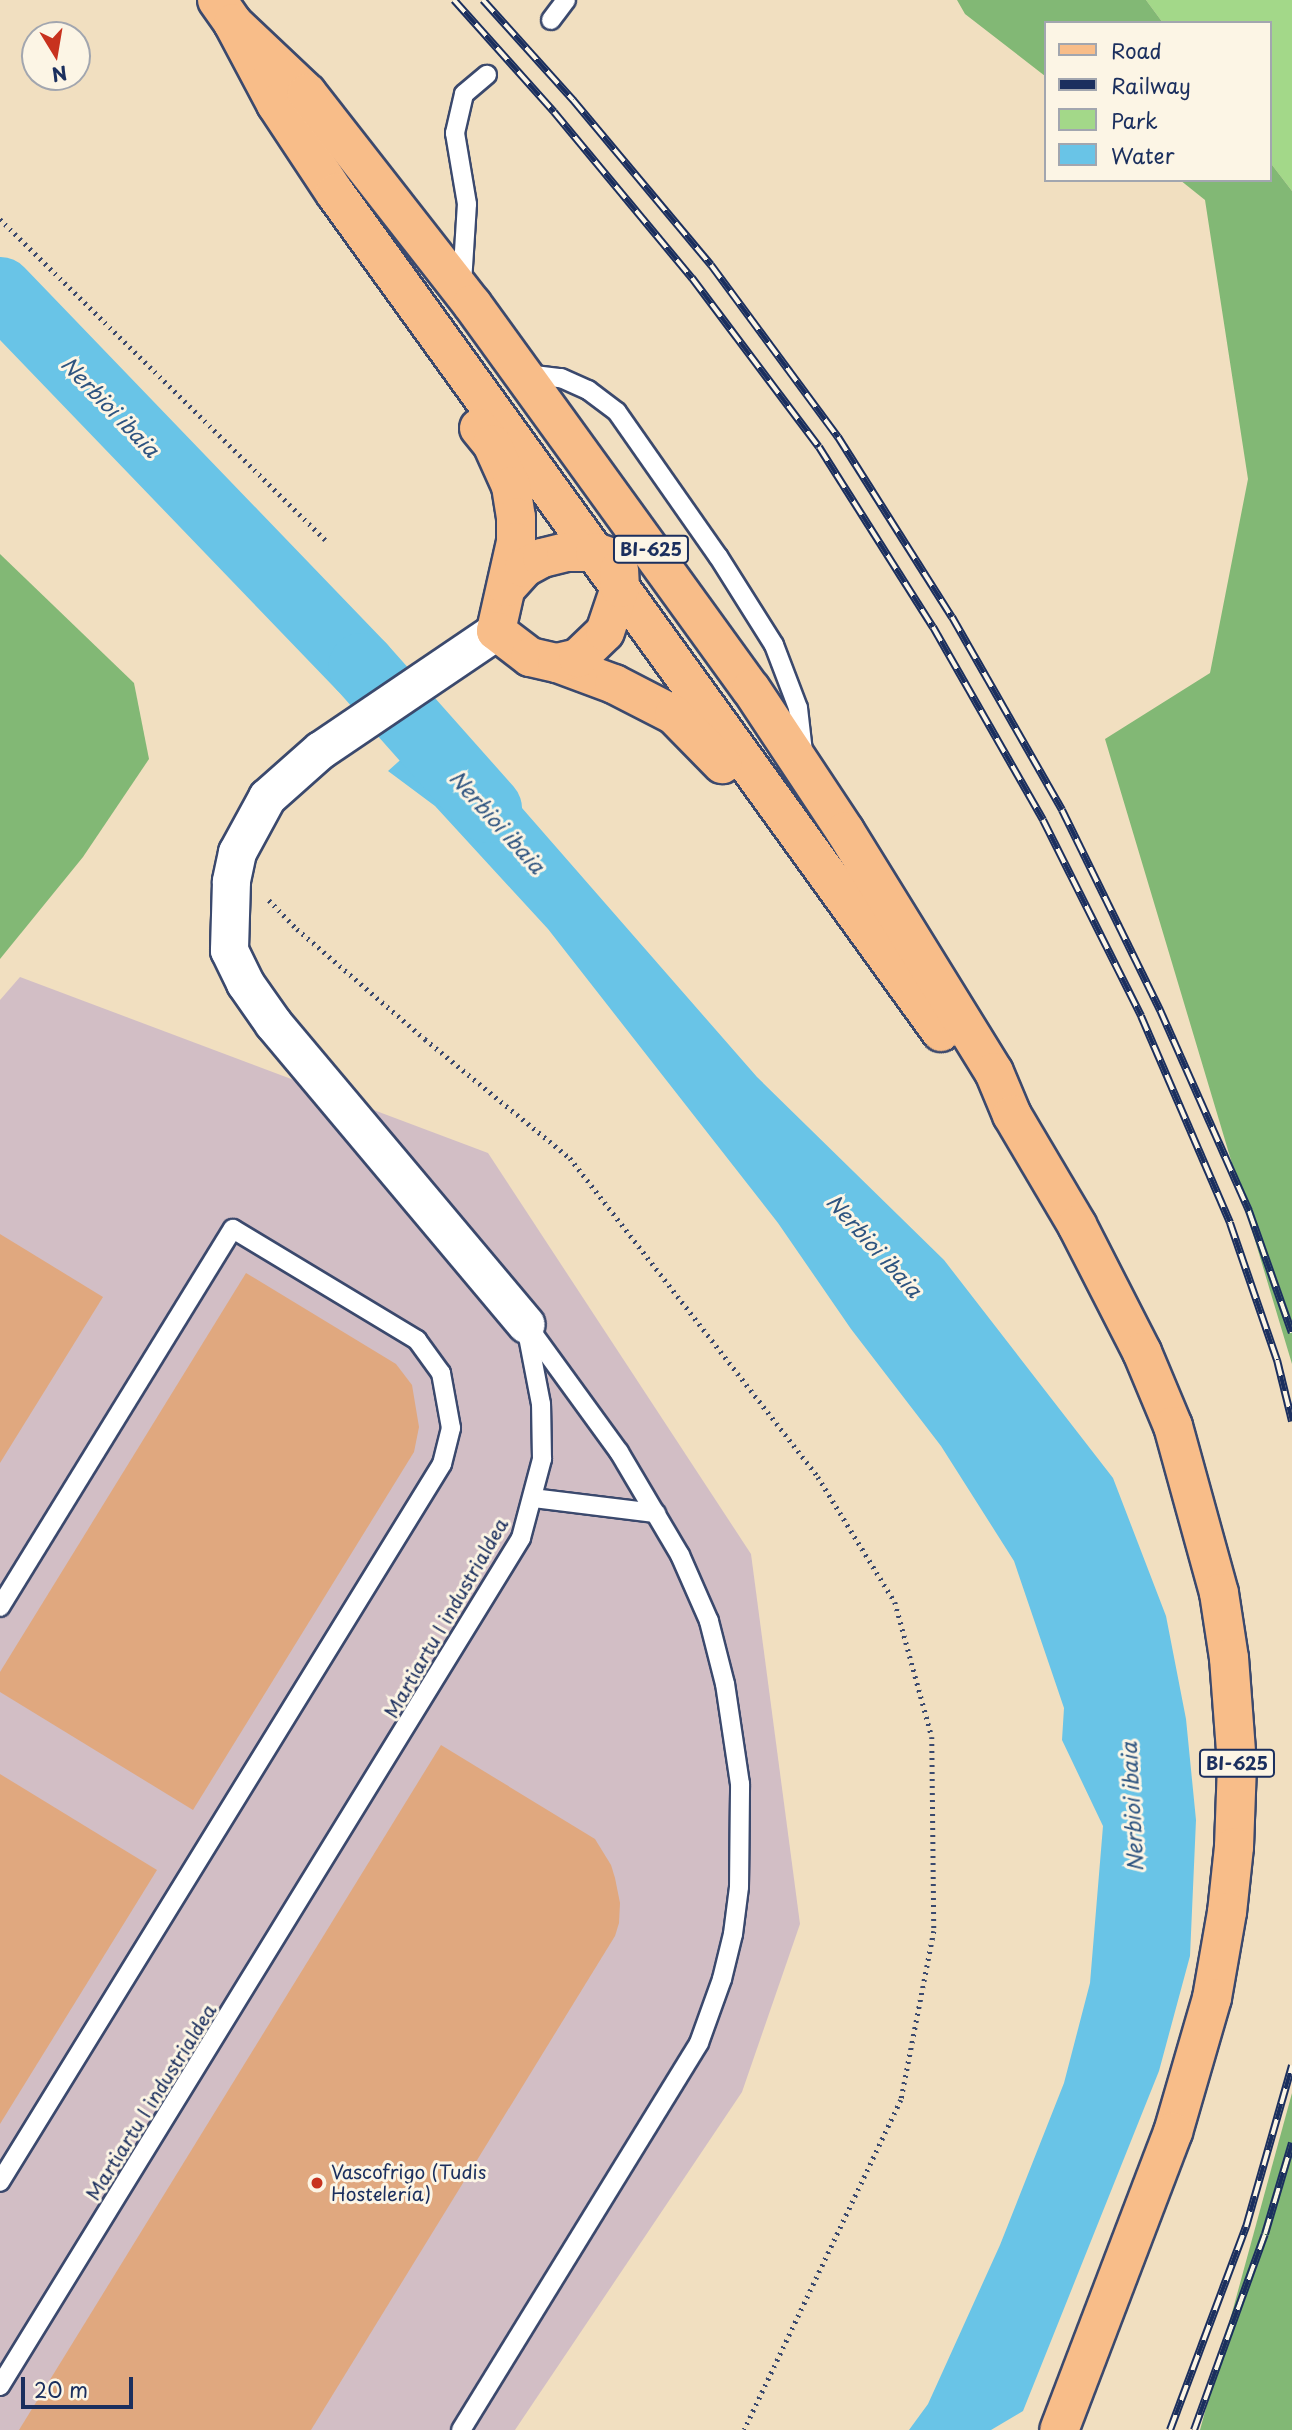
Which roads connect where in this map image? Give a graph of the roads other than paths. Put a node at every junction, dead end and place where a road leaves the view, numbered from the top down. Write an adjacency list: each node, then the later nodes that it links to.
1 (566, 0): 3 (lane)
2 (225, 12): 5 (main road); 6 (main road, BI-625)
3 (551, 20)
4 (487, 75): 6 (lane)
5 (335, 193): 8 (main road); 9 (main road)
6 (469, 300): 7 (main road, BI-625); 8 (main road)
7 (523, 374): 12 (main road, BI-625); 12 (lane)
8 (611, 567): 9 (main road); 11 (main road); 13 (main road); 14 (main road)
9 (507, 587): 10 (main road)
10 (496, 631): 11 (main road); 16 (street)
11 (557, 663): 14 (main road)
12 (806, 773): 13 (main road, BI-625)
13 (845, 831): 15 (main road, BI-625)
14 (912, 990): 15 (main road)
15 (1012, 1115): 23 (main road, BI-625)
16 (526, 1324): 17 (lane, Martiartu I industrialdea); 18 (lane)
17 (533, 1498): 18 (lane); 21 (lane, Martiartu I industrialdea)
18 (656, 1513): 22 (lane)
19 (0, 1607): 20 (lane)
20 (0, 2182)
21 (0, 2386)
22 (461, 2430)
23 (1059, 2430)

